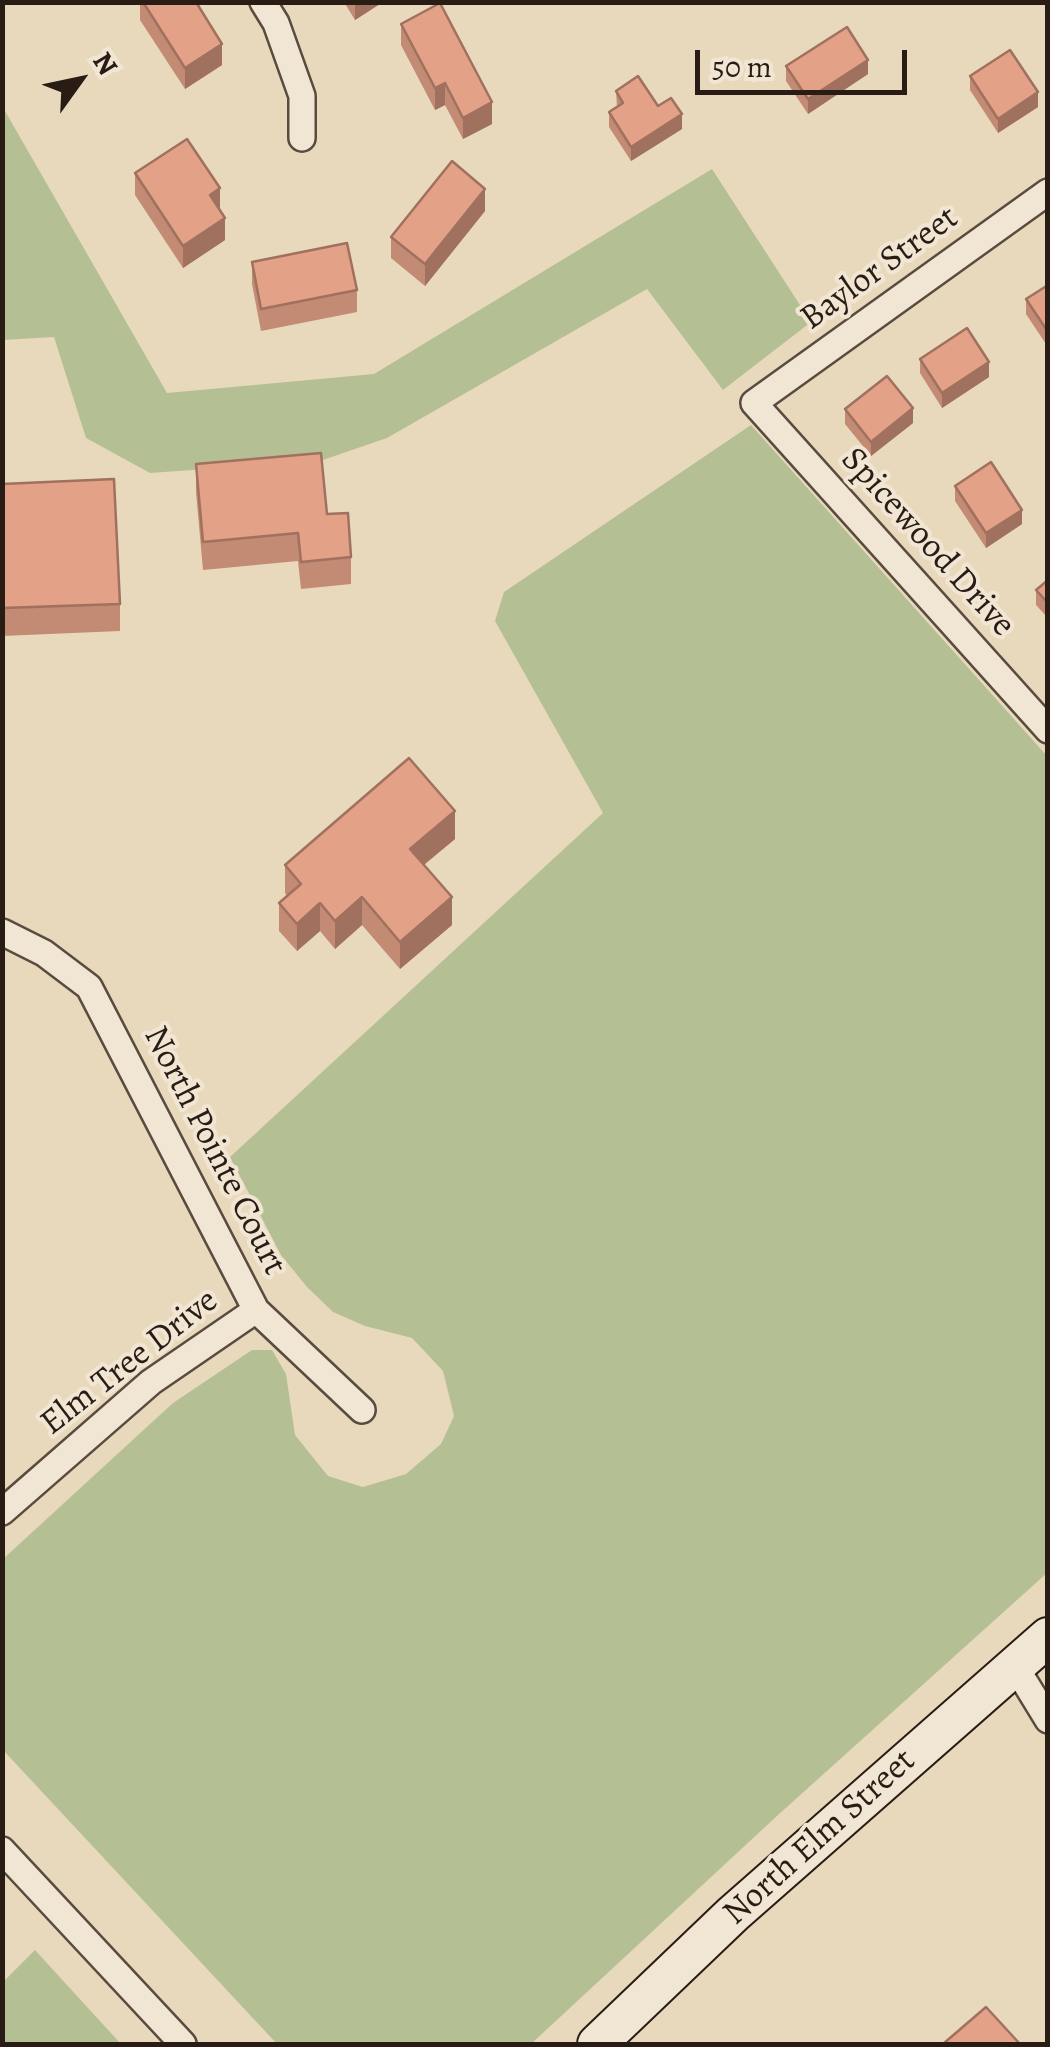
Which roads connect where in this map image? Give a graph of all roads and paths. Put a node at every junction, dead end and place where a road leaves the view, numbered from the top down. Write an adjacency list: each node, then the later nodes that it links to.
1 (263, 2): 2 (street)
2 (302, 138)
3 (1048, 192): 4 (street, Baylor Street)
4 (754, 402): 5 (street, Spicewood Drive)
5 (1048, 730)
6 (2, 932): 7 (street, North Pointe Court)
7 (256, 1310): 8 (street, North Pointe Court); 9 (street, Elm Tree Drive)
8 (362, 1410)
9 (2, 1512)
10 (1048, 1638): 11 (main road, North Elm Street)
11 (1015, 1666): 12 (street); 15 (main road, North Elm Street)
12 (1048, 1720)
13 (2, 1850): 14 (street)
14 (183, 2044)
15 (597, 2044)

